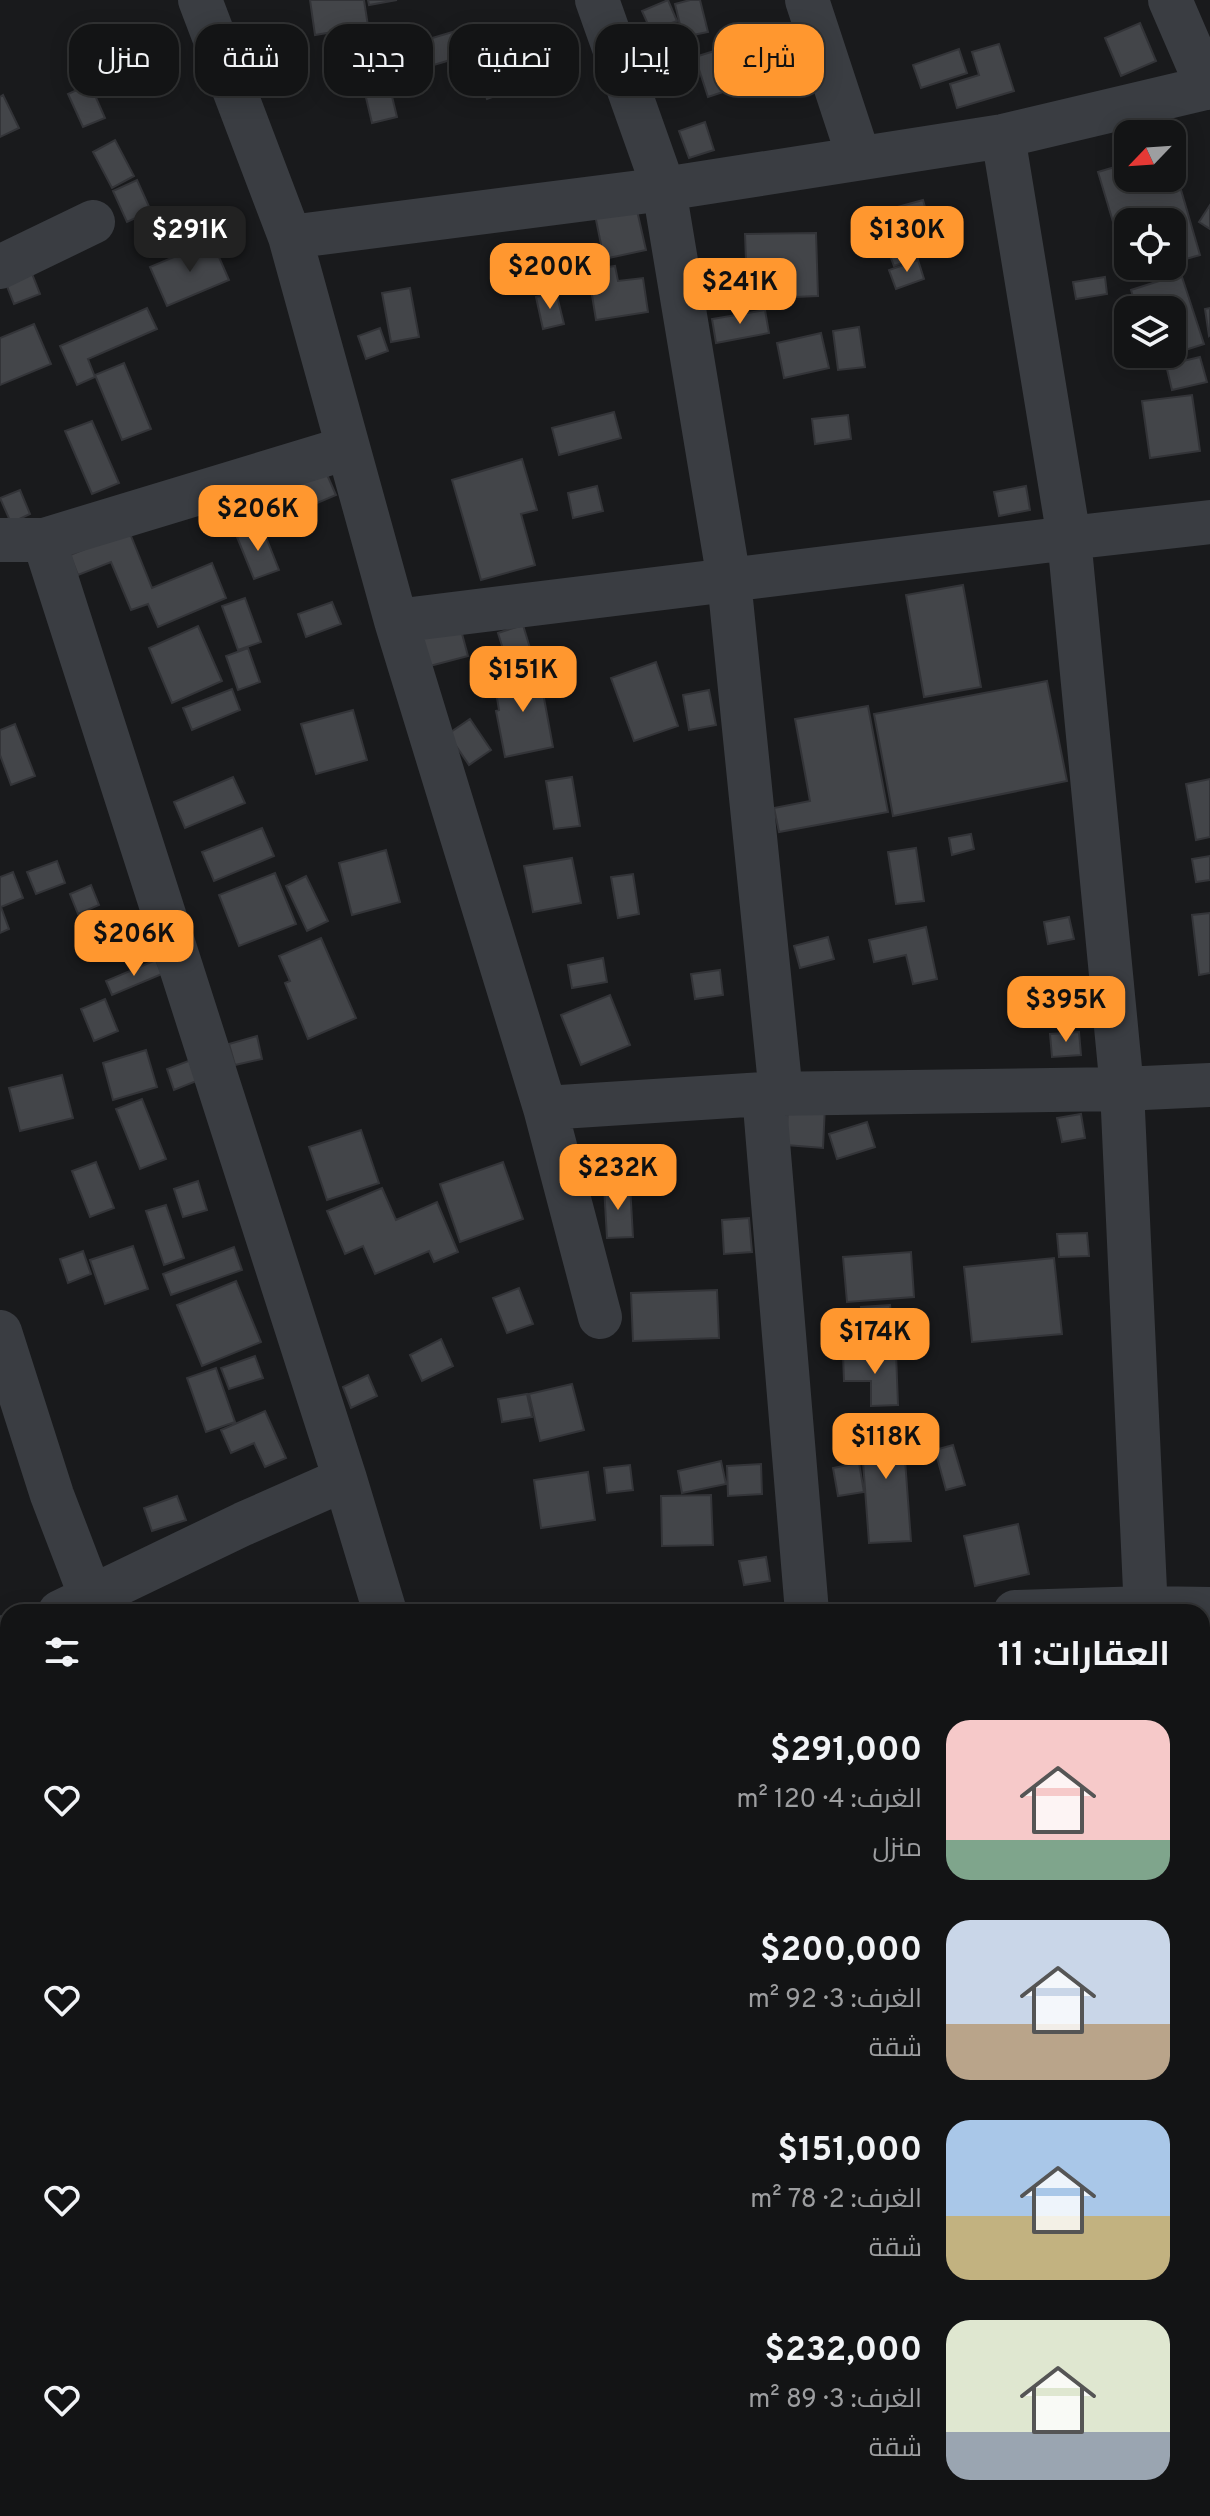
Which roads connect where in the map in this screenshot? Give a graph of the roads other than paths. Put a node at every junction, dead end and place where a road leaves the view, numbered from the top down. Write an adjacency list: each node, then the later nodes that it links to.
1 (200, 0): 10 (street)
2 (597, 0): 8 (street)
3 (807, 0): 7 (street)
4 (1170, 0): 5 (street)
5 (1209, 88): 6 (street)
6 (1003, 136): 7 (street); 14 (street)
7 (859, 158): 8 (street)
8 (664, 189): 10 (street); 17 (street)
9 (93, 222): 11 (street)
10 (290, 237): 12 (street)
11 (0, 267)
12 (347, 448): 16 (street); 18 (street)
13 (1210, 522): 14 (street)
14 (1069, 538): 17 (street); 20 (street)
15 (0, 540): 16 (street)
16 (44, 540): 25 (street)
17 (729, 580): 18 (street); 21 (street)
18 (396, 621): 22 (street)
19 (1210, 1085): 20 (street)
20 (1122, 1089): 21 (street); 30 (street)
21 (773, 1094): 22 (street); 29 (street)
22 (545, 1108): 23 (street)
23 (600, 1317)
24 (0, 1332): 26 (street)
25 (345, 1479): 27 (street); 28 (street)
26 (75, 1604)
27 (77, 1604)
28 (383, 1604)
29 (806, 1604)
30 (1146, 1604)

